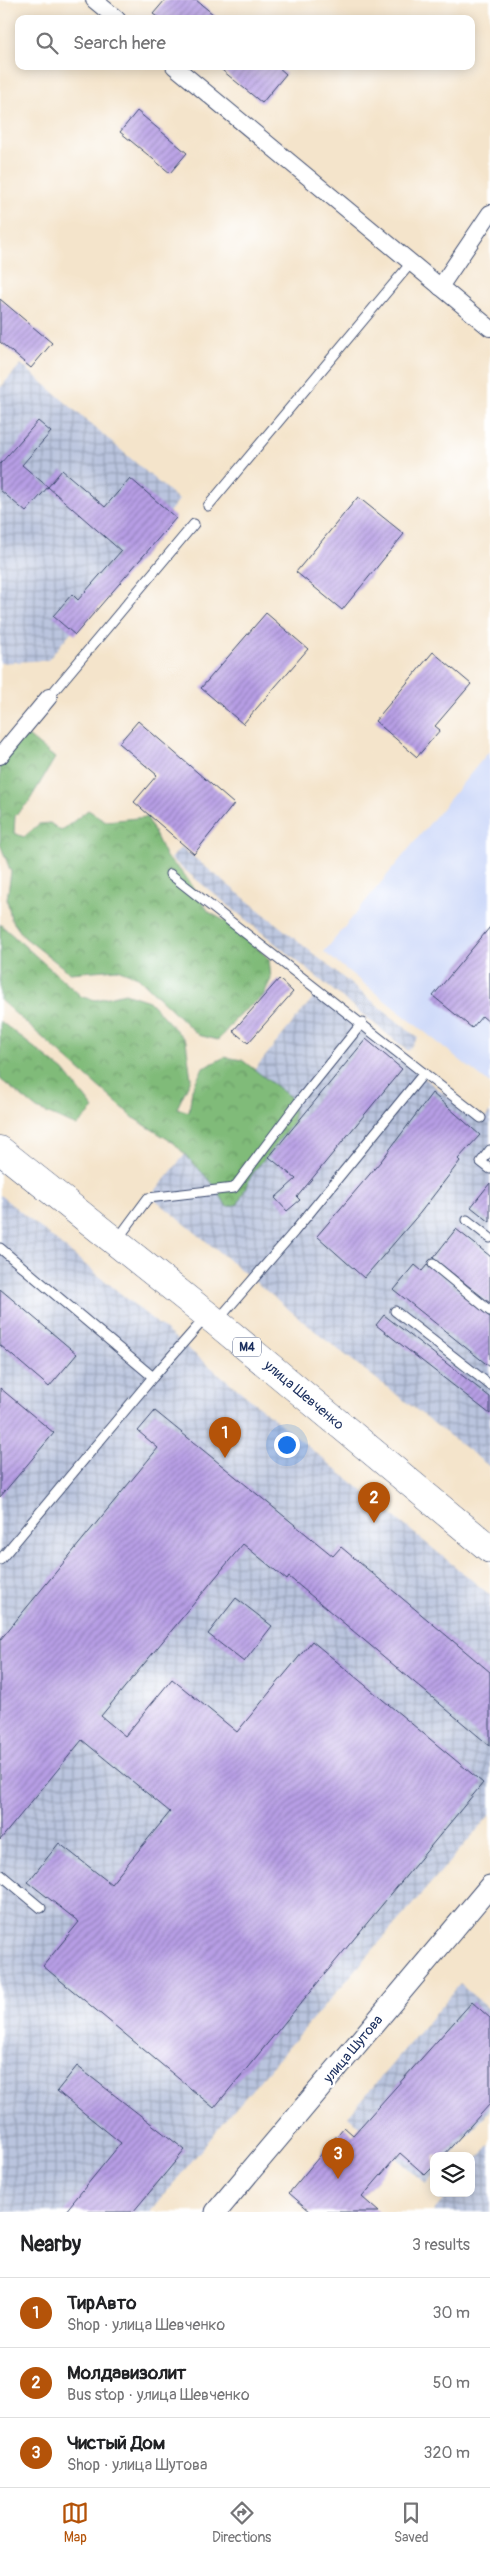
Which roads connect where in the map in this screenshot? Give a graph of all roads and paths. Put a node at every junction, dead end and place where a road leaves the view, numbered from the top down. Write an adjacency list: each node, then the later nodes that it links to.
1 (94, 0): 2 (street)
2 (112, 15)
3 (179, 70): 5 (street)
4 (490, 213): 6 (street)
5 (411, 264): 6 (street); 8 (lane)
6 (440, 287): 7 (street)
7 (490, 328)
8 (208, 506)
9 (194, 524): 10 (lane)
10 (49, 697): 11 (street)
11 (0, 756)
12 (170, 874): 13 (lane)
13 (362, 1023): 14 (lane); 21 (lane)
14 (424, 1073): 15 (lane); 26 (lane)
15 (481, 1118)
16 (0, 1150): 21 (highway, улица Шевченко / M4)
17 (490, 1150): 18 (lane)
18 (490, 1169)
19 (467, 1220): 20 (lane)
20 (490, 1238)
21 (116, 1241): 26 (highway, улица Шевченко / M4)
22 (0, 1248): 27 (lane)
23 (433, 1264): 25 (lane)
24 (395, 1311): 28 (lane)
25 (490, 1311)
26 (212, 1318): 27 (lane); 29 (highway, улица Шевченко / M4)
27 (153, 1376): 30 (lane)
28 (490, 1385)
29 (490, 1549)
30 (0, 1560)
31 (0, 1874): 33 (lane)
32 (490, 1886): 34 (street, улица Шутова)
33 (41, 1908)
34 (216, 2212)

